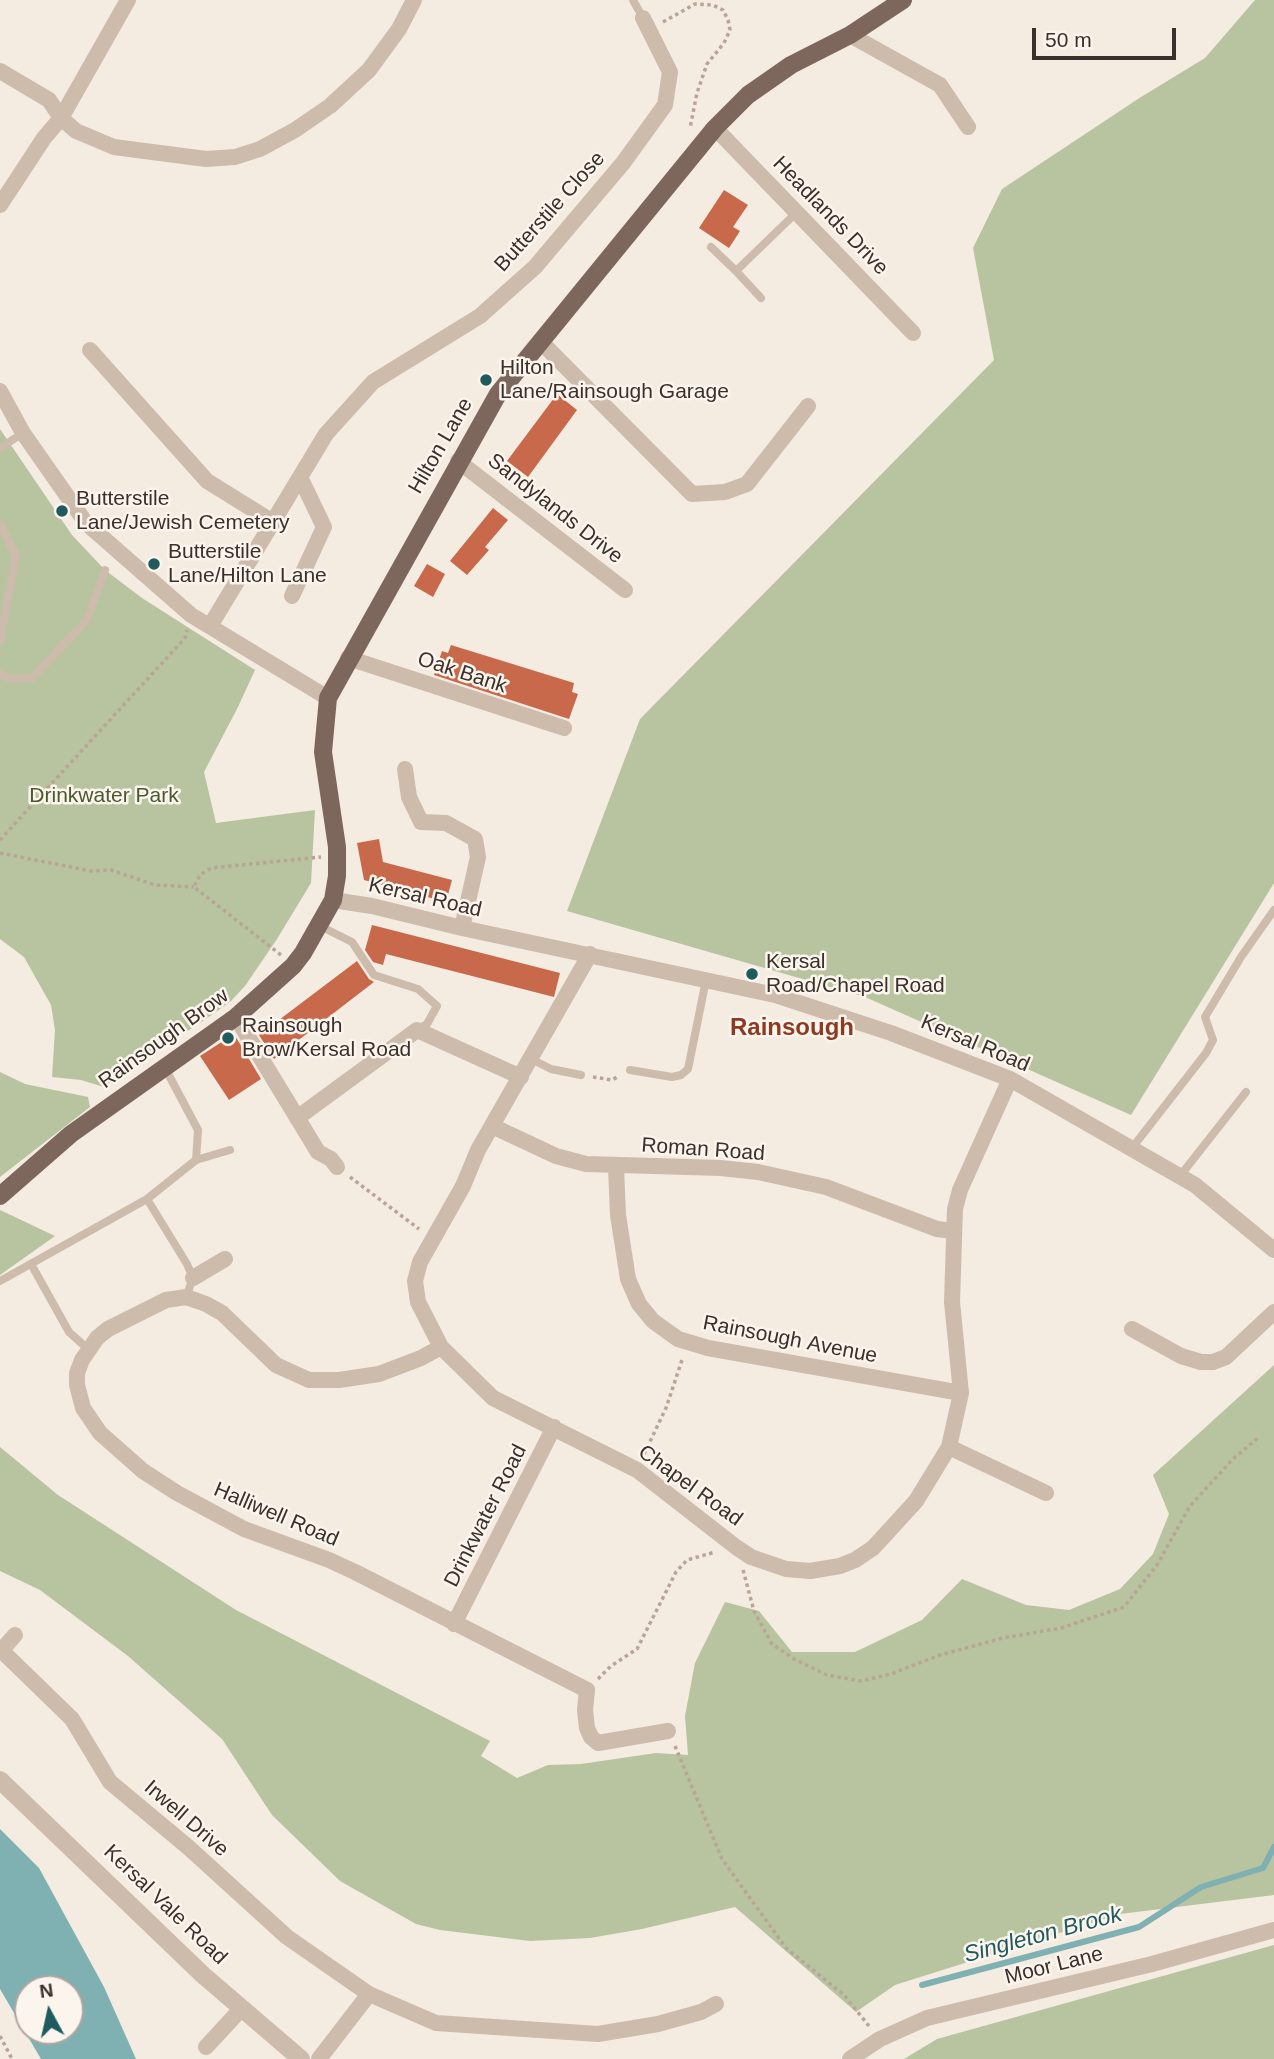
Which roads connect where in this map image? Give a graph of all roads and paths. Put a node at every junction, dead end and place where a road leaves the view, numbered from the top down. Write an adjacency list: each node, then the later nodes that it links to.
1 (128, 0): 8 (street)
2 (414, 0): 8 (street)
3 (633, 0): 5 (lane)
4 (903, 0): 6 (main road, Hilton Lane)
5 (646, 24): 11 (path); 25 (street, Butterstile Close)
6 (850, 35): 9 (street); 10 (main road, Hilton Lane)
7 (0, 71): 8 (street)
8 (61, 118): 12 (street)
9 (968, 127)
10 (715, 128): 13 (street, Headlands Drive); 18 (main road, Hilton Lane)
11 (689, 132)
12 (0, 205)
13 (798, 211): 15 (lane); 17 (street, Headlands Drive)
14 (711, 247): 15 (lane)
15 (736, 271): 16 (lane)
16 (761, 298)
17 (913, 333)
18 (540, 341): 21 (street); 24 (main road, Hilton Lane)
19 (90, 350): 27 (street)
20 (0, 391): 22 (street)
21 (808, 406)
22 (23, 433): 23 (lane); 31 (street)
23 (0, 447)
24 (458, 461): 29 (street, Sandylands Drive); 34 (main road, Hilton Lane)
25 (300, 477): 27 (street, Butterstile Close); 30 (street)
26 (0, 523): 33 (lane)
27 (273, 523): 32 (street, Butterstile Close)
28 (105, 570): 36 (lane)
29 (625, 590)
30 (292, 596)
31 (191, 615): 32 (street); 41 (path)
32 (210, 626): 38 (street)
33 (0, 641)
34 (348, 658): 38 (main road, Hilton Lane); 39 (street, Oak Bank)
35 (0, 674): 36 (lane)
36 (11, 679): 37 (lane)
37 (0, 684)
38 (328, 698): 43 (main road, Hilton Lane)
39 (564, 728)
40 (405, 769): 48 (street)
41 (0, 840)
42 (0, 853): 44 (path)
43 (337, 859): 44 (path); 45 (main road, Hilton Lane)
44 (194, 887): 50 (path)
45 (333, 900): 47 (main road, Rainsough Brow); 48 (street, Kersal Road)
46 (1274, 911): 63 (lane)
47 (320, 926): 50 (main road, Rainsough Brow); 53 (lane)
48 (463, 928): 49 (street, Kersal Road)
49 (590, 954): 51 (street, Kersal Road); 54 (street, Chapel Road)
50 (293, 966): 52 (main road, Rainsough Brow)
51 (706, 980): 56 (lane); 59 (street, Kersal Road)
52 (236, 1017): 55 (main road, Rainsough Brow); 61 (street)
53 (417, 1030): 58 (street); 61 (street)
54 (531, 1059): 57 (lane); 58 (street, Chapel Road)
55 (164, 1066): 65 (lane); 69 (main road, Rainsough Brow)
56 (630, 1070): 57 (path)
57 (581, 1075)
58 (521, 1077): 62 (street, Chapel Road)
59 (1010, 1079): 63 (street, Kersal Road); 71 (street, Chapel Road)
60 (1246, 1092): 68 (lane)
61 (297, 1118): 66 (street)
62 (492, 1126): 67 (street, Roman Road); 72 (street, Chapel Road)
63 (1132, 1148): 68 (street, Kersal Road)
64 (230, 1150): 65 (lane)
65 (196, 1160): 70 (lane)
66 (337, 1167): 72 (path)
67 (616, 1167): 71 (street, Roman Road); 81 (street, Rainsough Avenue)
68 (1180, 1176): 73 (street, Kersal Road)
69 (0, 1196)
70 (147, 1199): 75 (lane); 76 (lane)
71 (953, 1231): 84 (street, Chapel Road)
72 (433, 1240): 82 (street, Chapel Road)
73 (1274, 1250)
74 (225, 1259): 76 (street)
75 (31, 1264): 77 (lane); 83 (lane)
76 (193, 1278): 78 (lane)
77 (0, 1281)
78 (186, 1297): 82 (street); 83 (street, Halliwell Road)
79 (1274, 1312): 80 (street)
80 (1132, 1328)
81 (687, 1341): 84 (street, Rainsough Avenue); 88 (path)
82 (441, 1347): 85 (street, Chapel Road)
83 (89, 1349): 91 (street, Halliwell Road)
84 (961, 1393): 87 (street, Chapel Road)
85 (554, 1427): 88 (street, Chapel Road); 91 (street, Drinkwater Road)
86 (1259, 1437): 90 (path)
87 (949, 1447): 89 (street); 90 (street, Chapel Road)
88 (637, 1470): 90 (street, Chapel Road)
89 (1046, 1493)
90 (736, 1547): 94 (path)
91 (454, 1624): 94 (street, Halliwell Road)
92 (15, 1635): 93 (street)
93 (1, 1652): 98 (street, Irwell Drive)
94 (587, 1690): 95 (street)
95 (668, 1731): 102 (path)
96 (0, 1780): 100 (street, Kersal Vale Road)
97 (1274, 1930): 102 (street, Moor Lane)
98 (369, 1994): 99 (street, Irwell Drive); 106 (street)
99 (716, 2004)
100 (242, 2008): 103 (street); 105 (street, Kersal Vale Road)
101 (0, 2036): 104 (path)
102 (880, 2039): 107 (street, Moor Lane)
103 (206, 2048)
104 (12, 2059)
105 (301, 2059)
106 (319, 2059)
107 (850, 2059)

